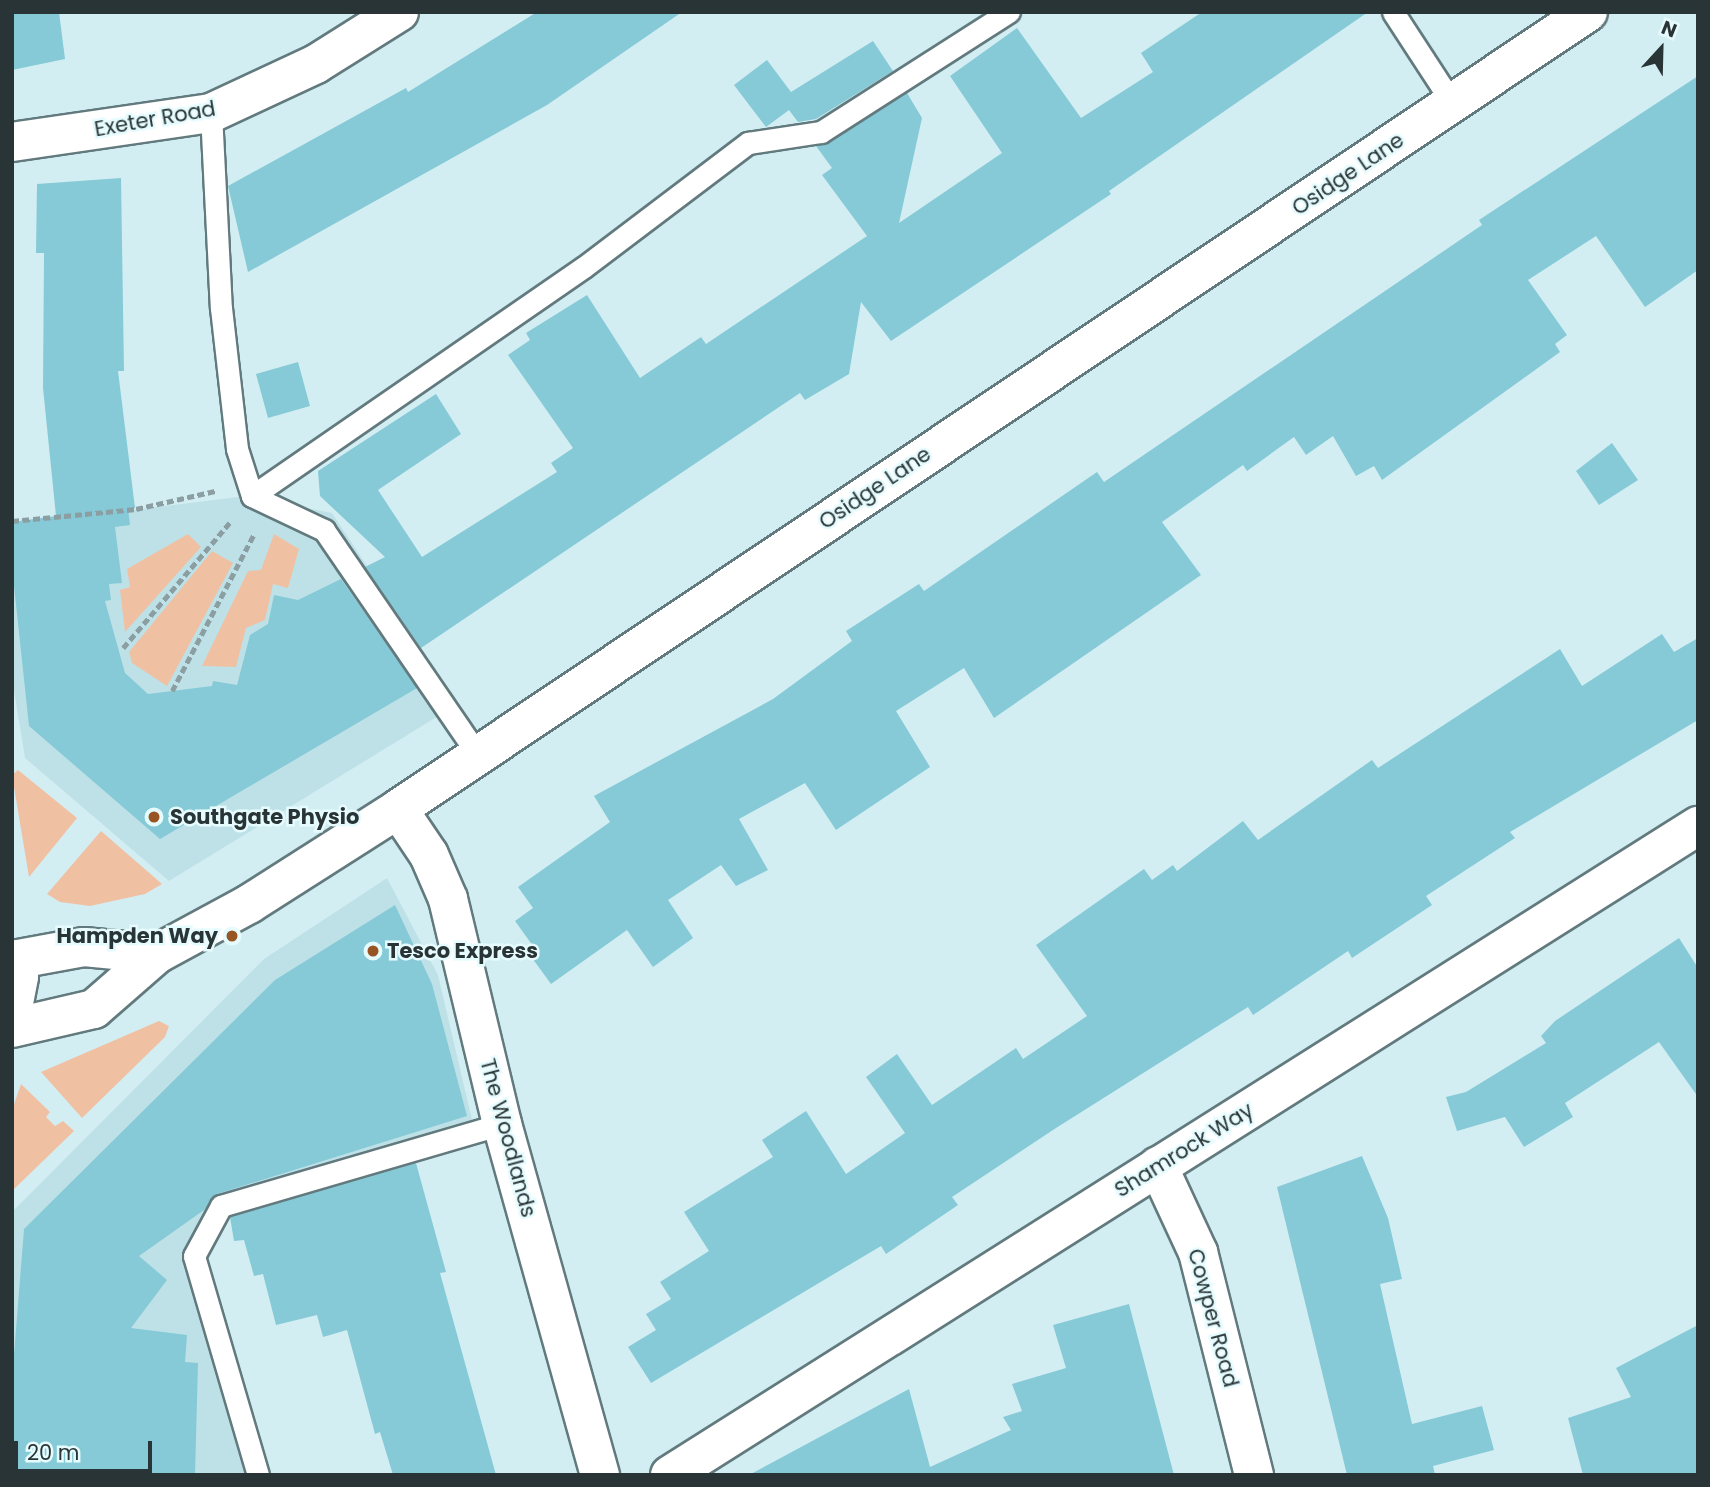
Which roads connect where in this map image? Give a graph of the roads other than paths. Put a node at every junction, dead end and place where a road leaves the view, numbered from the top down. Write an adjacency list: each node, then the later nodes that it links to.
1 (399, 12): 6 (street, Exeter Road)
2 (1009, 12): 8 (lane)
3 (1393, 12): 5 (lane)
4 (1588, 12): 5 (street, Osidge Lane)
5 (1453, 103): 9 (street, Osidge Lane)
6 (211, 113): 7 (street, Exeter Road); 8 (lane)
7 (12, 142)
8 (257, 494): 9 (lane)
9 (476, 752): 10 (street, Osidge Lane)
10 (398, 809): 12 (street, Osidge Lane); 16 (street, The Woodlands)
11 (1698, 826): 17 (street, Shamrock Way)
12 (157, 954): 13 (street); 15 (street, Osidge Lane)
13 (13, 960): 14 (street)
14 (12, 1014)
15 (12, 1028)
16 (502, 1124): 18 (lane); 19 (street, The Woodlands)
17 (1158, 1166): 20 (street, Shamrock Way); 21 (street, Cowper Road)
18 (258, 1475)
19 (600, 1475)
20 (670, 1475)
21 (1254, 1475)

